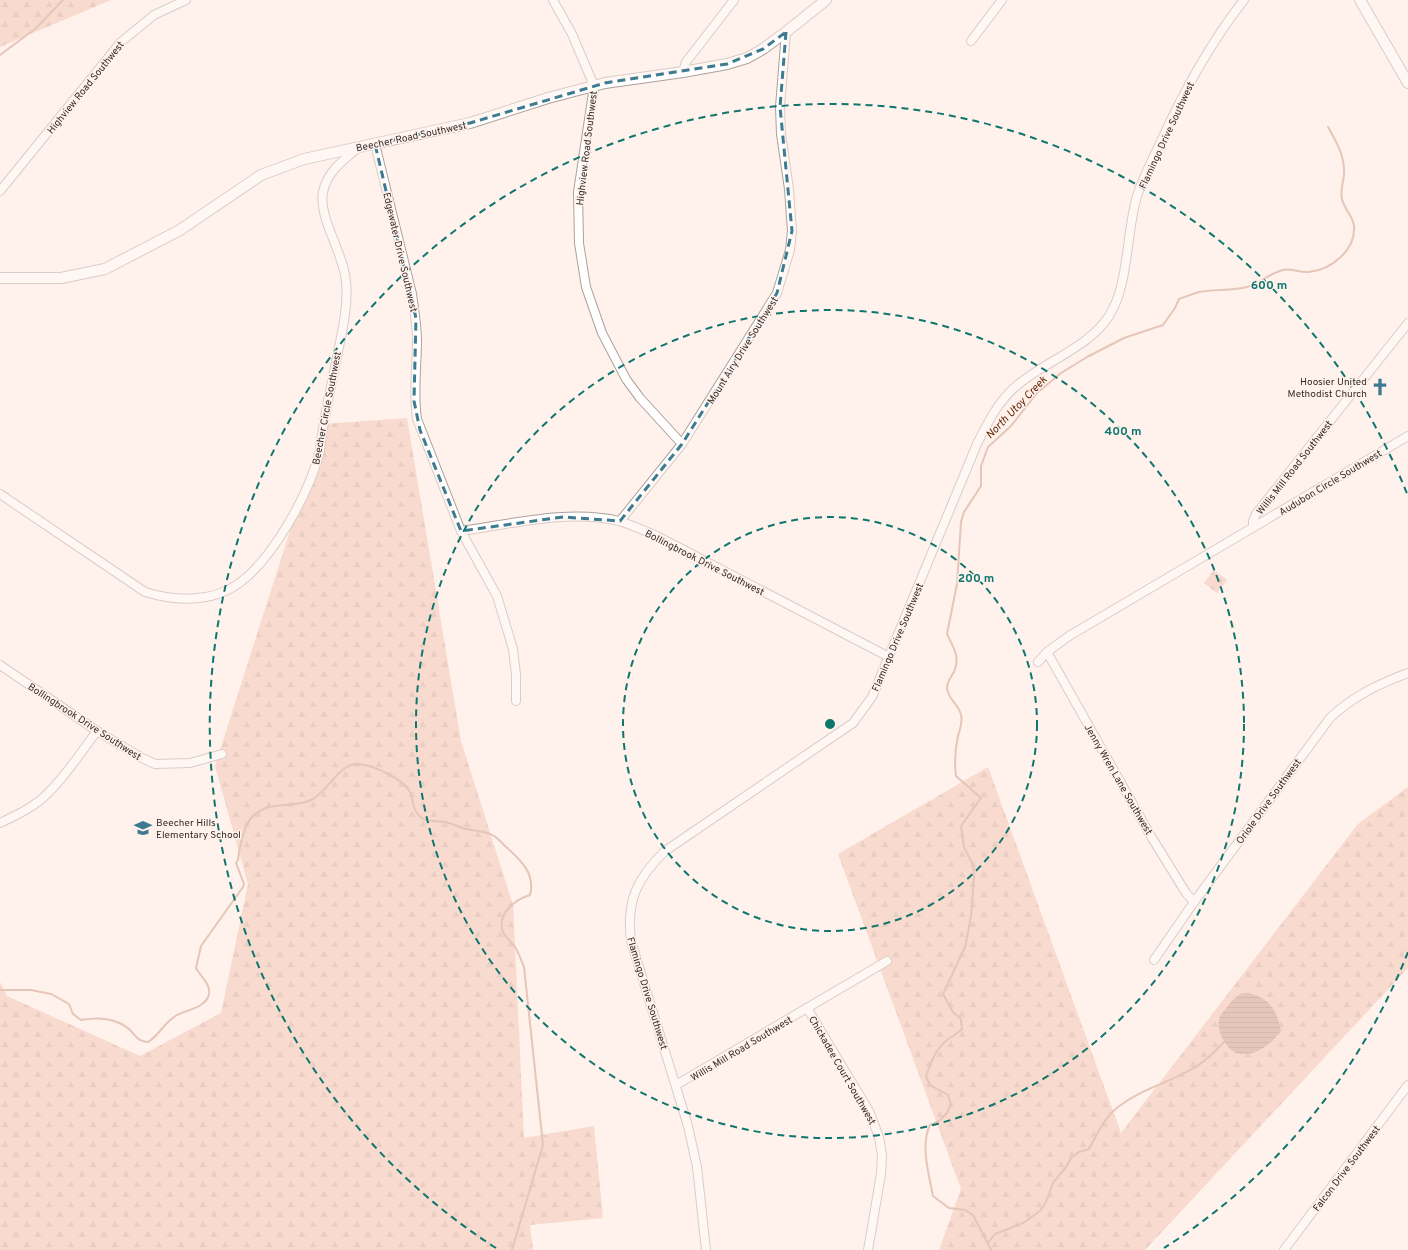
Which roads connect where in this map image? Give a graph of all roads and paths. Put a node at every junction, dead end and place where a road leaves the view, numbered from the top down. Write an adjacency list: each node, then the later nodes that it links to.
1 (186, 0): 15 (street, Highview Road Southwest)
2 (553, 0): 12 (street, Highview Road Southwest)
3 (734, 0): 10 (street)
4 (826, 0): 8 (street, Beecher Road Southwest)
5 (1002, 0): 9 (street)
6 (1244, 0): 25 (street, Flamingo Drive Southwest)
7 (1360, 0): 11 (street)
8 (786, 32): 10 (street, Beecher Road Southwest); 19 (street, Mount Airy Drive Southwest)
9 (971, 41)
10 (683, 72): 12 (street, Beecher Road Southwest)
11 (1408, 83)
12 (594, 86): 13 (street, Beecher Road Southwest); 19 (street, Highview Road Southwest)
13 (375, 144): 14 (street, Beecher Road Southwest); 23 (street, Edgewater Drive Southwest)
14 (359, 147): 16 (street, Beecher Road Southwest); 20 (street, Beecher Circle Southwest)
15 (0, 191)
16 (0, 278)
17 (1408, 323): 22 (street, Willis Mill Road Southwest)
18 (1408, 436): 22 (street, Audubon Circle Southwest)
19 (682, 444): 21 (street, Mount Airy Drive Southwest)
20 (0, 494)
21 (620, 521): 23 (street, Bollingbrook Drive Southwest); 25 (street, Bollingbrook Drive Southwest)
22 (1252, 528): 24 (street)
23 (461, 531): 29 (street, Edgewater Drive Southwest)
24 (1047, 652): 26 (street); 33 (street, Jenny Wren Lane Southwest)
25 (889, 656): 37 (street, Flamingo Drive Southwest)
26 (1038, 662)
27 (0, 665): 30 (street, Bollingbrook Drive Southwest)
28 (1408, 673): 33 (street, Oriole Drive Southwest)
29 (516, 701)
30 (97, 731): 31 (street, Bollingbrook Drive Southwest); 32 (street)
31 (222, 754)
32 (0, 823)
33 (1194, 902): 34 (street, Oriole Drive Southwest)
34 (1154, 960)
35 (887, 961): 36 (street, Willis Mill Road Southwest)
36 (807, 1008): 37 (street, Willis Mill Road Southwest); 40 (street, Chickadee Court Southwest)
37 (676, 1085): 39 (street, Flamingo Drive Southwest)
38 (1408, 1085): 41 (street, Falcon Drive Southwest)
39 (706, 1250)
40 (868, 1250)
41 (1284, 1250)

